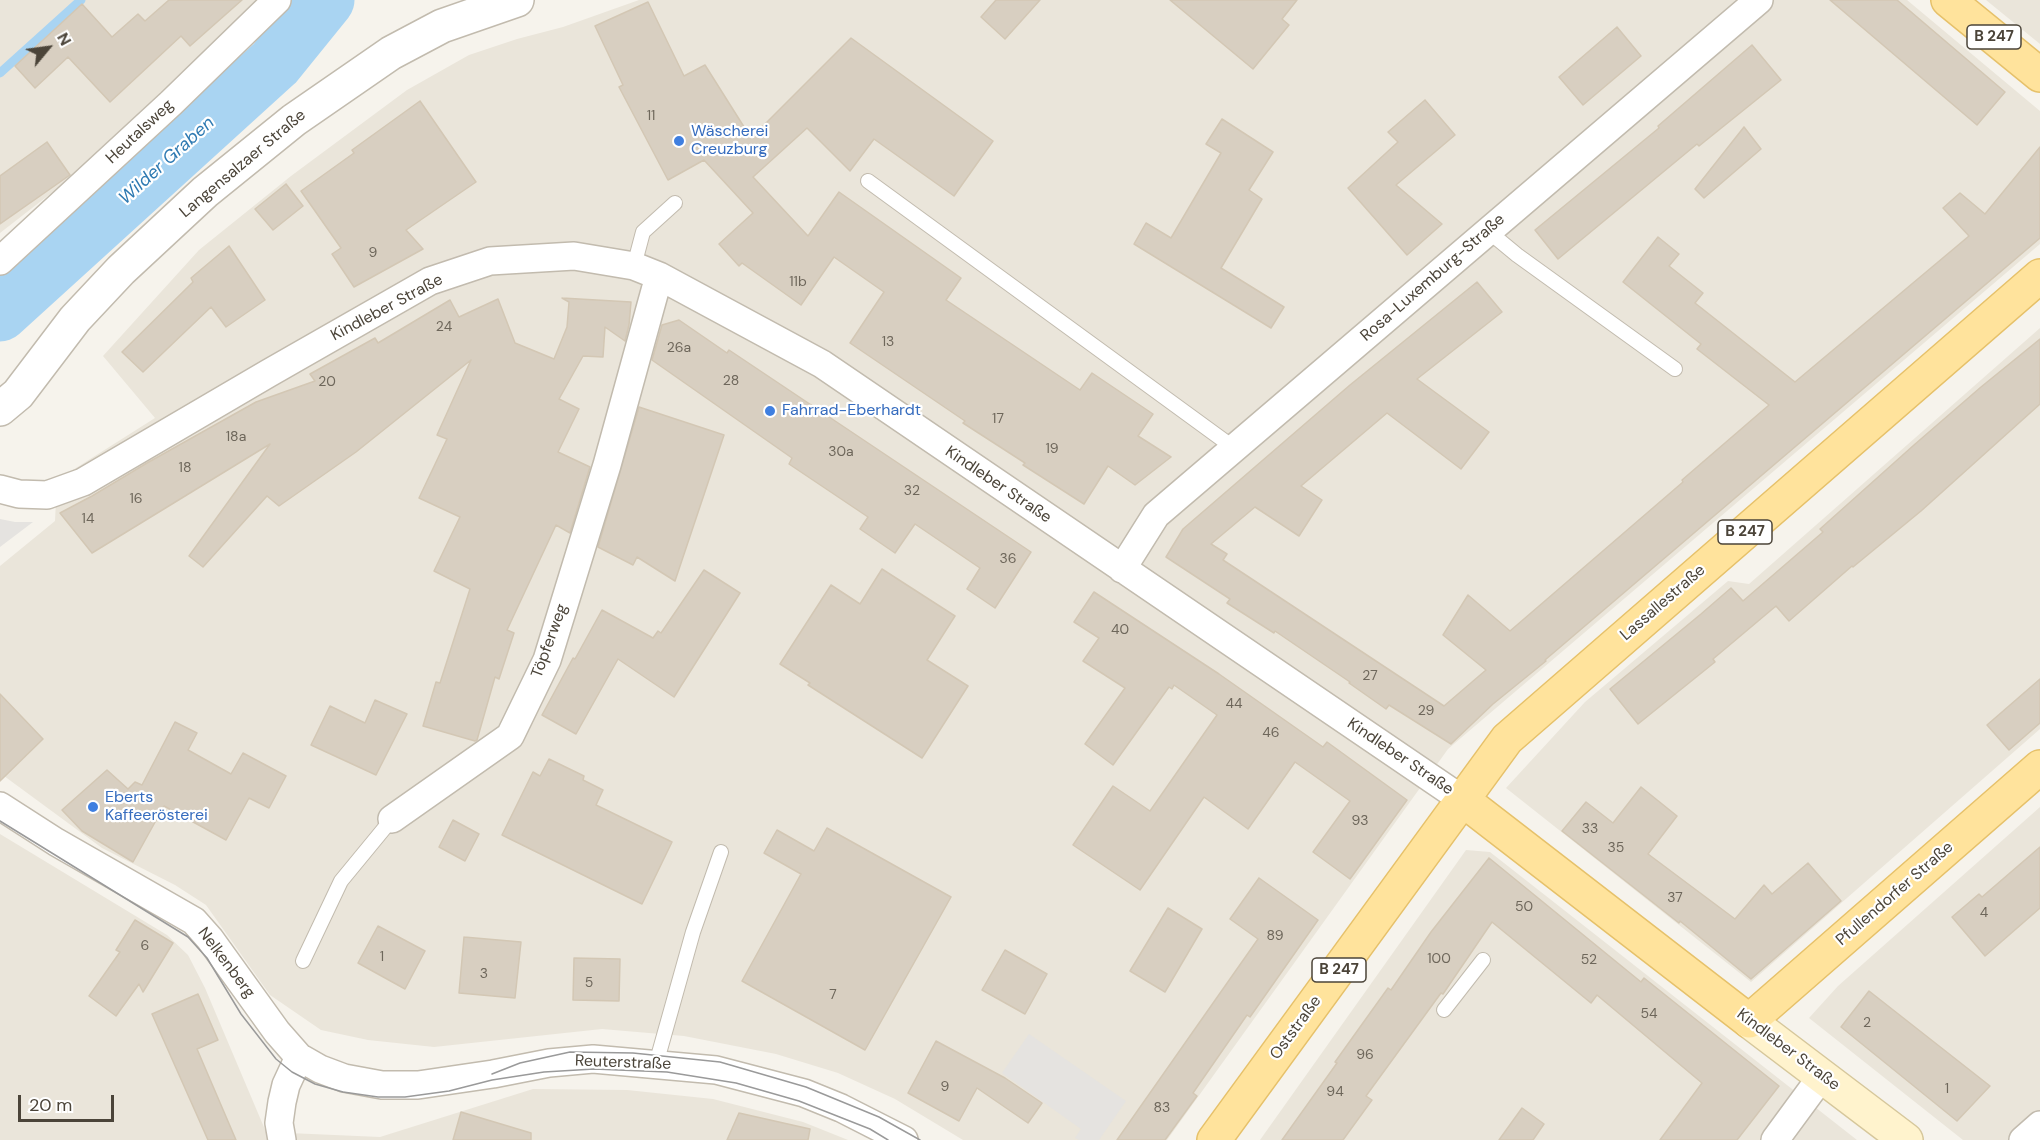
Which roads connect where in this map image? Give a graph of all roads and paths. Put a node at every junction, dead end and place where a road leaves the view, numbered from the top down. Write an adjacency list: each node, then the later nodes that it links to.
1 (277, 0): 9 (street, Heutalsweg)
2 (517, 0): 14 (street, Langensalzaer Straße)
3 (1759, 0): 8 (street, Rosa-Luxemburg-Straße)
4 (1948, 0): 5 (main road, B 247)
5 (2040, 75)
6 (868, 181): 16 (lane)
7 (675, 203): 10 (lane)
8 (1488, 231): 13 (lane); 16 (street, Rosa-Luxemburg-Straße)
9 (0, 261)
10 (634, 266): 11 (street, Kindleber Straße); 17 (street, Kindleber Straße)
11 (659, 276): 18 (street, Kindleber Straße); 22 (street, Töpferweg)
12 (2040, 276): 20 (main road, Lassallestraße / B 247)
13 (1675, 369)
14 (9, 402): 15 (street, Langensalzaer Straße)
15 (0, 435)
16 (1234, 448): 18 (street, Rosa-Luxemburg-Straße)
17 (0, 489)
18 (1122, 569): 20 (street, Kindleber Straße)
19 (2040, 767): 27 (main road, Pfullendorfer Straße)
20 (1463, 800): 27 (main road, Kindleber Straße); 34 (main road, Oststraße / B 247)
21 (0, 806): 28 (street, Nelkenberg)
22 (392, 819): 25 (lane, Töpferweg)
23 (721, 852): 29 (lane)
24 (1483, 960): 26 (lane)
25 (303, 962)
26 (1444, 1010)
27 (1749, 1021): 30 (main road, Kindleber Straße)
28 (299, 1057): 29 (street, Reuterstraße); 32 (street)
29 (656, 1064): 33 (street, Reuterstraße)
30 (1822, 1076): 35 (street); 36 (main road, Kindleber Straße)
31 (2040, 1125): 37 (street)
32 (282, 1140)
33 (904, 1140)
34 (1214, 1140)
35 (1775, 1140)
36 (1906, 1140)
37 (2023, 1140)

